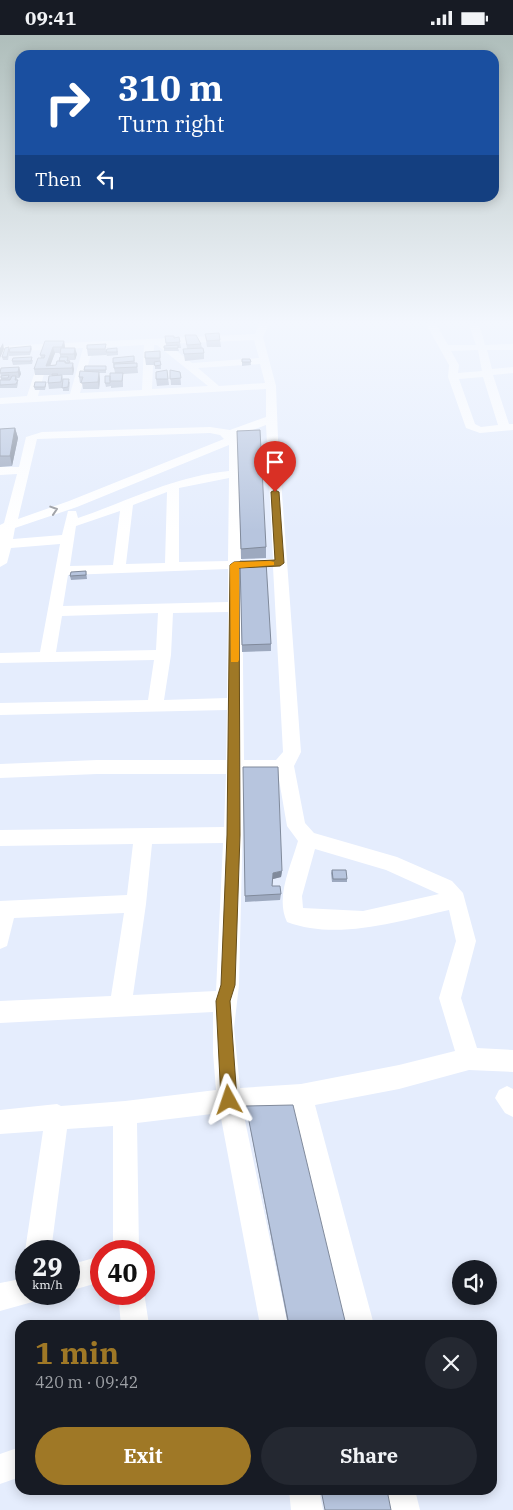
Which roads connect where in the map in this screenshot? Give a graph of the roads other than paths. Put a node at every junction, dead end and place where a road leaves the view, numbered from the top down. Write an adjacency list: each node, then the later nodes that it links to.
1 (34, 393): 8 (street)
2 (75, 393): 7 (street)
3 (147, 393): 7 (street)
4 (271, 393): 10 (street)
5 (458, 393): 11 (street)
6 (495, 393): 11 (street)
7 (74, 397): 8 (street)
8 (32, 399): 9 (street)
9 (0, 401)
10 (272, 419): 12 (street); 13 (street)
11 (509, 428)
12 (234, 437): 13 (street); 14 (street); 16 (street); 18 (street); 20 (street)
13 (263, 439): 26 (street)
14 (23, 470): 15 (street); 20 (street)
15 (0, 471)
16 (234, 474): 17 (street); 27 (street)
17 (173, 487): 19 (street); 28 (street)
18 (73, 503): 21 (street); 22 (street, one-way to 18)
19 (126, 504): 21 (street); 29 (street)
20 (14, 512): 22 (street)
21 (70, 524): 23 (street)
22 (4, 528): 24 (street)
23 (67, 539): 24 (street); 30 (street)
24 (5, 544): 25 (street)
25 (0, 563)
26 (280, 563): 27 (street); 40 (street)
27 (234, 565): 28 (street); 31 (street)
28 (172, 568): 29 (street)
29 (119, 569): 30 (street)
30 (62, 571): 33 (street)
31 (234, 607): 32 (street); 37 (street)
32 (166, 608): 33 (street); 34 (street)
33 (55, 611): 35 (street)
34 (163, 655): 35 (street); 38 (street)
35 (48, 657): 36 (street)
36 (0, 658)
37 (235, 704): 38 (street); 41 (street)
38 (155, 705): 39 (street)
39 (0, 709)
40 (285, 764): 41 (street); 46 (street)
41 (234, 766): 42 (street); 44 (street)
42 (0, 771)
43 (143, 835): 44 (street); 45 (street); 48 (street)
44 (234, 835): 51 (street)
45 (0, 838)
46 (308, 839): 47 (street); 47 (street)
47 (456, 899): 54 (street)
48 (136, 904): 49 (street); 52 (street)
49 (2, 910): 50 (street)
50 (0, 939)
51 (223, 1001): 52 (street); 57 (street)
52 (120, 1006): 53 (street)
53 (0, 1012)
54 (469, 1059): 55 (street); 56 (street)
55 (513, 1061)
56 (301, 1096): 57 (street); 68 (street)
57 (229, 1100): 58 (street); 67 (street)
58 (125, 1113): 59 (street); 62 (street)
59 (57, 1116): 60 (street); 61 (street)
60 (0, 1121)
61 (40, 1240)
62 (126, 1240)
63 (15, 1294): 64 (street)
64 (0, 1297)
65 (132, 1305): 66 (street)
66 (134, 1320)
67 (273, 1320)
68 (359, 1320)
69 (15, 1464): 70 (street)
70 (0, 1469)
71 (305, 1495): 73 (street)
72 (401, 1495): 74 (street)
73 (307, 1510)
74 (404, 1510)

